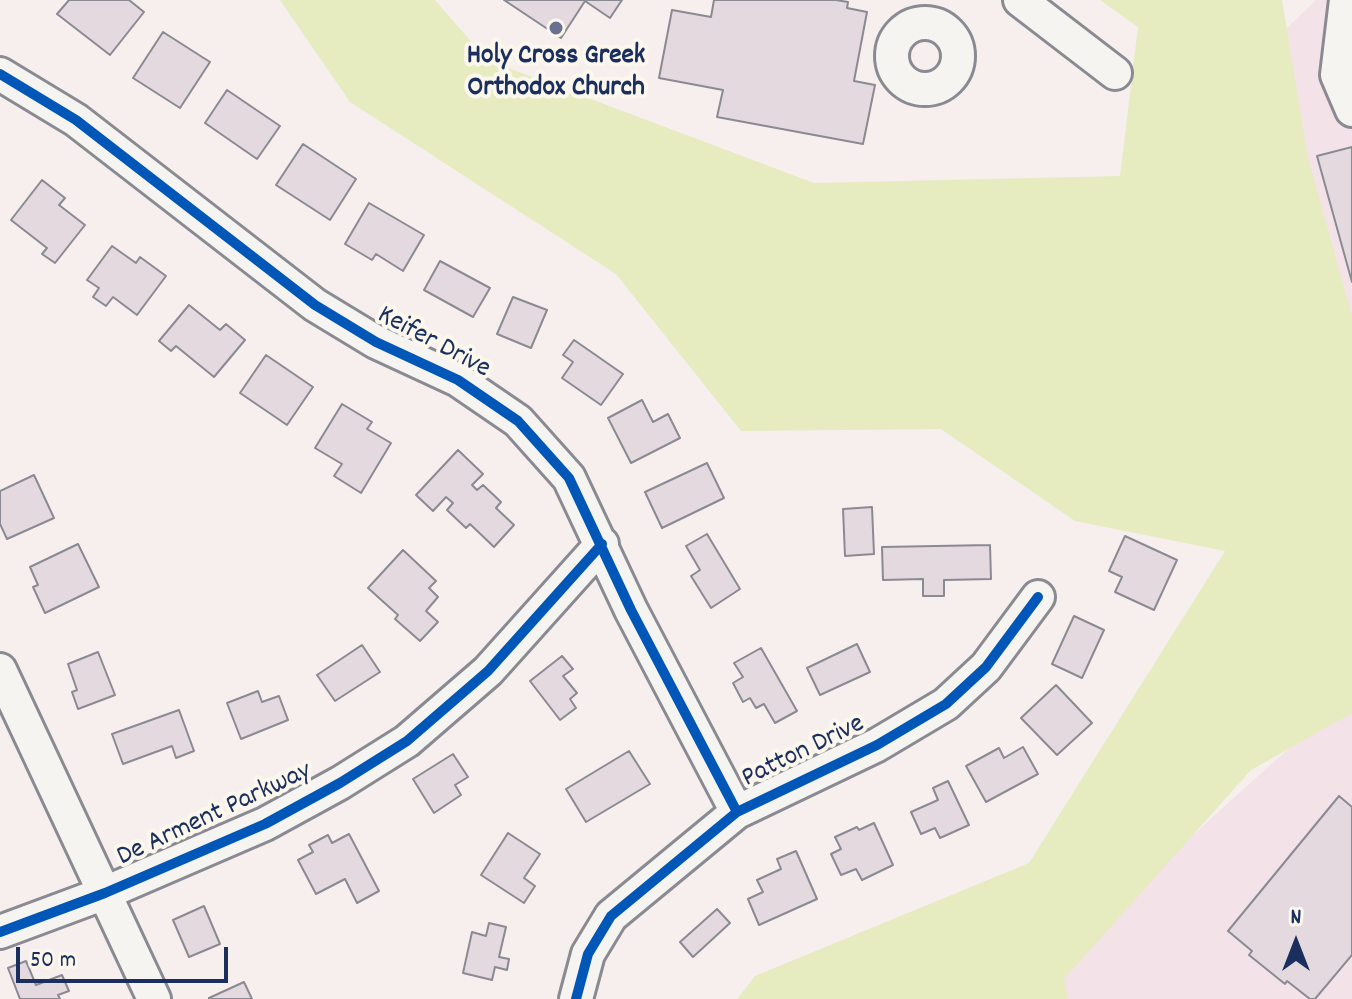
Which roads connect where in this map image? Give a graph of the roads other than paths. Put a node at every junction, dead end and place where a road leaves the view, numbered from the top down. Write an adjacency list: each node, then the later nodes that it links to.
1 (1020, 0): 3 (street)
2 (1346, 0): 5 (street)
3 (1115, 73)
4 (0, 74): 6 (street, Keifer Drive)
5 (1352, 110)
6 (602, 544): 9 (street, Keifer Drive); 10 (street, De Arment Parkway)
7 (1038, 597): 9 (street, Patton Drive)
8 (0, 670): 10 (street)
9 (737, 812): 13 (street, Patton Drive)
10 (105, 893): 11 (street, De Arment Parkway); 12 (street)
11 (0, 932)
12 (154, 999)
13 (576, 999)

